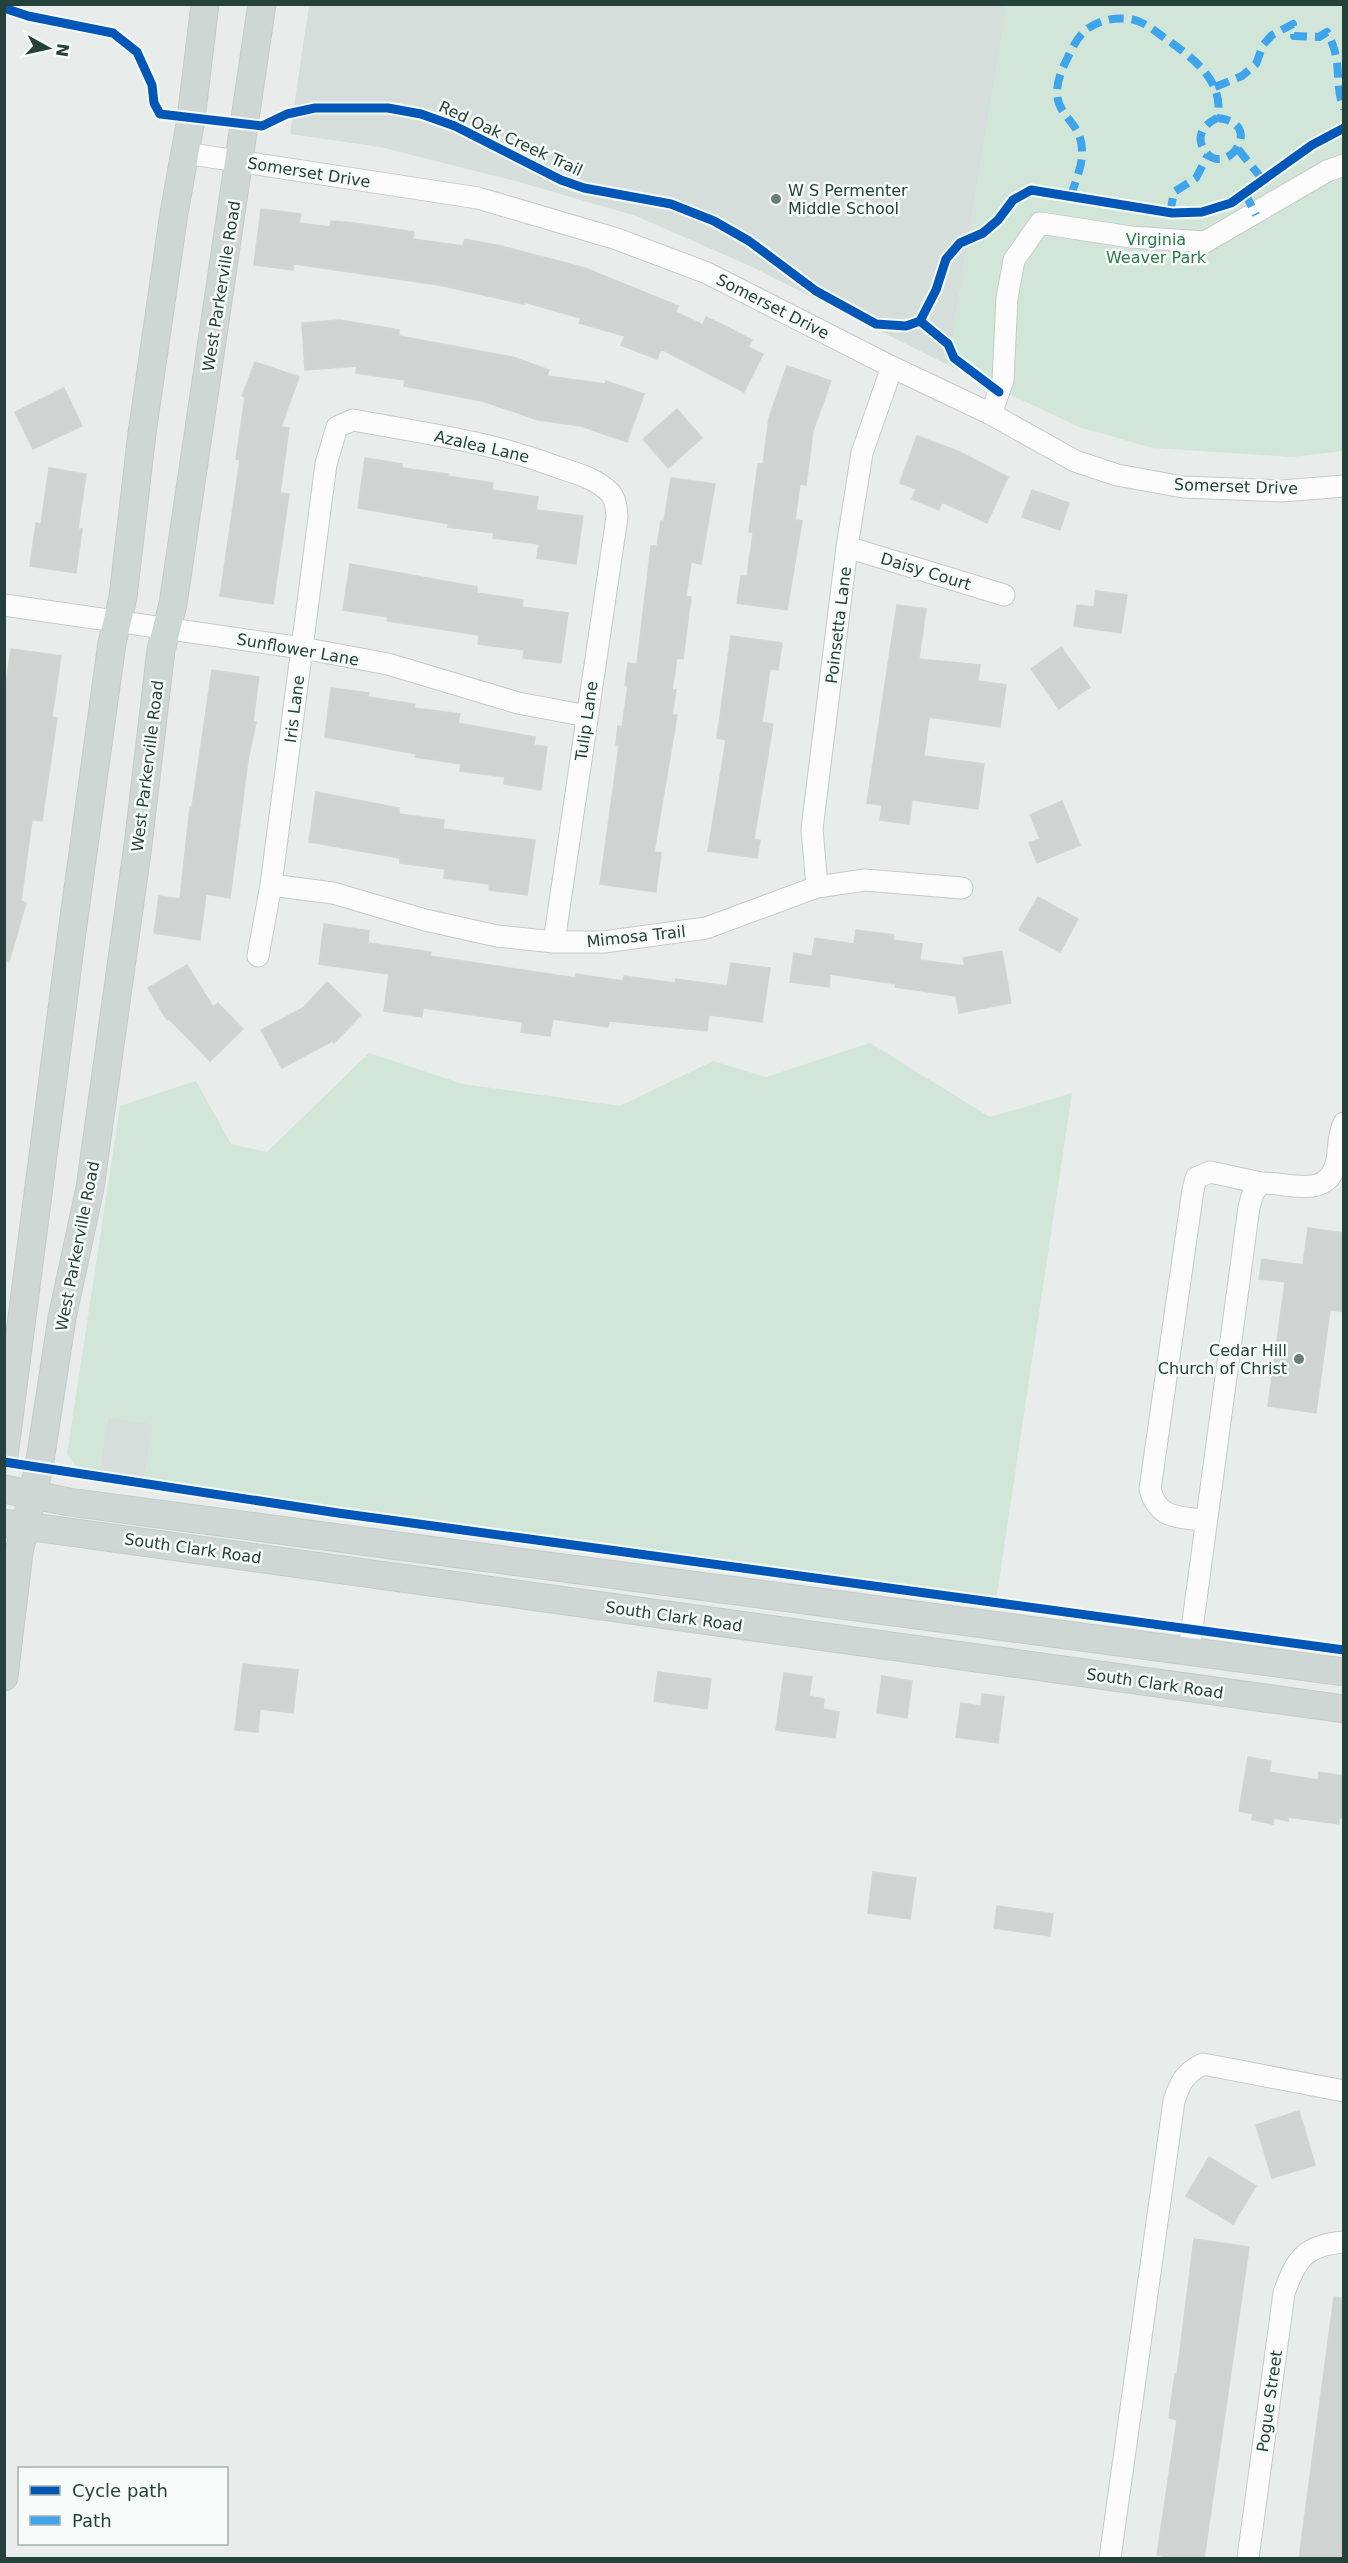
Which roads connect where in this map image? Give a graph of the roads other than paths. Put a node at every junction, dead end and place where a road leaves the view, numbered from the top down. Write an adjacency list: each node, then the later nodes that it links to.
1 (205, 4): 3 (main road)
2 (262, 4): 4 (main road, West Parkerville Road)
3 (185, 153): 4 (street, Somerset Drive); 14 (main road)
4 (239, 161): 6 (street, Somerset Drive); 15 (main road, West Parkerville Road)
5 (1344, 165): 7 (street)
6 (892, 367): 7 (street, Somerset Drive); 11 (street, Poinsetta Lane)
7 (991, 414): 9 (street, Somerset Drive)
8 (337, 427): 10 (street, Azalea Lane); 16 (street, Iris Lane)
9 (1344, 486)
10 (616, 501): 17 (street, Tulip Lane)
11 (847, 547): 12 (street, Daisy Court); 19 (street, Poinsetta Lane)
12 (1004, 595)
13 (4, 605): 14 (street, Sunflower Lane)
14 (118, 620): 15 (street, Sunflower Lane); 25 (main road)
15 (167, 628): 16 (street, Sunflower Lane); 27 (main road, West Parkerville Road)
16 (302, 648): 17 (street, Sunflower Lane); 18 (street, Iris Lane)
17 (587, 716): 21 (street, Tulip Lane)
18 (271, 885): 21 (street, Mimosa Trail); 22 (street, Iris Lane)
19 (817, 887): 20 (street, Mimosa Trail); 21 (street, Mimosa Trail)
20 (962, 888)
21 (554, 942)
22 (258, 956)
23 (1344, 1123): 24 (street)
24 (1261, 1183): 28 (street); 28 (street)
25 (4, 1456)
26 (4, 1489): 27 (main road, South Clark Road)
27 (34, 1495): 29 (main road, West Parkerville Road); 30 (main road, South Clark Road)
28 (1206, 1521): 30 (street)
29 (15, 1524): 32 (main road, West Parkerville Road); 33 (main road, South Clark Road)
30 (1189, 1651): 31 (main road, South Clark Road); 33 (main road)
31 (1344, 1672)
32 (4, 1677)
33 (1185, 1687): 34 (main road, South Clark Road)
34 (1344, 1709)
35 (1344, 2091): 37 (street)
36 (1344, 2242): 38 (street, Pogue Street)
37 (1110, 2559)
38 (1248, 2559)

